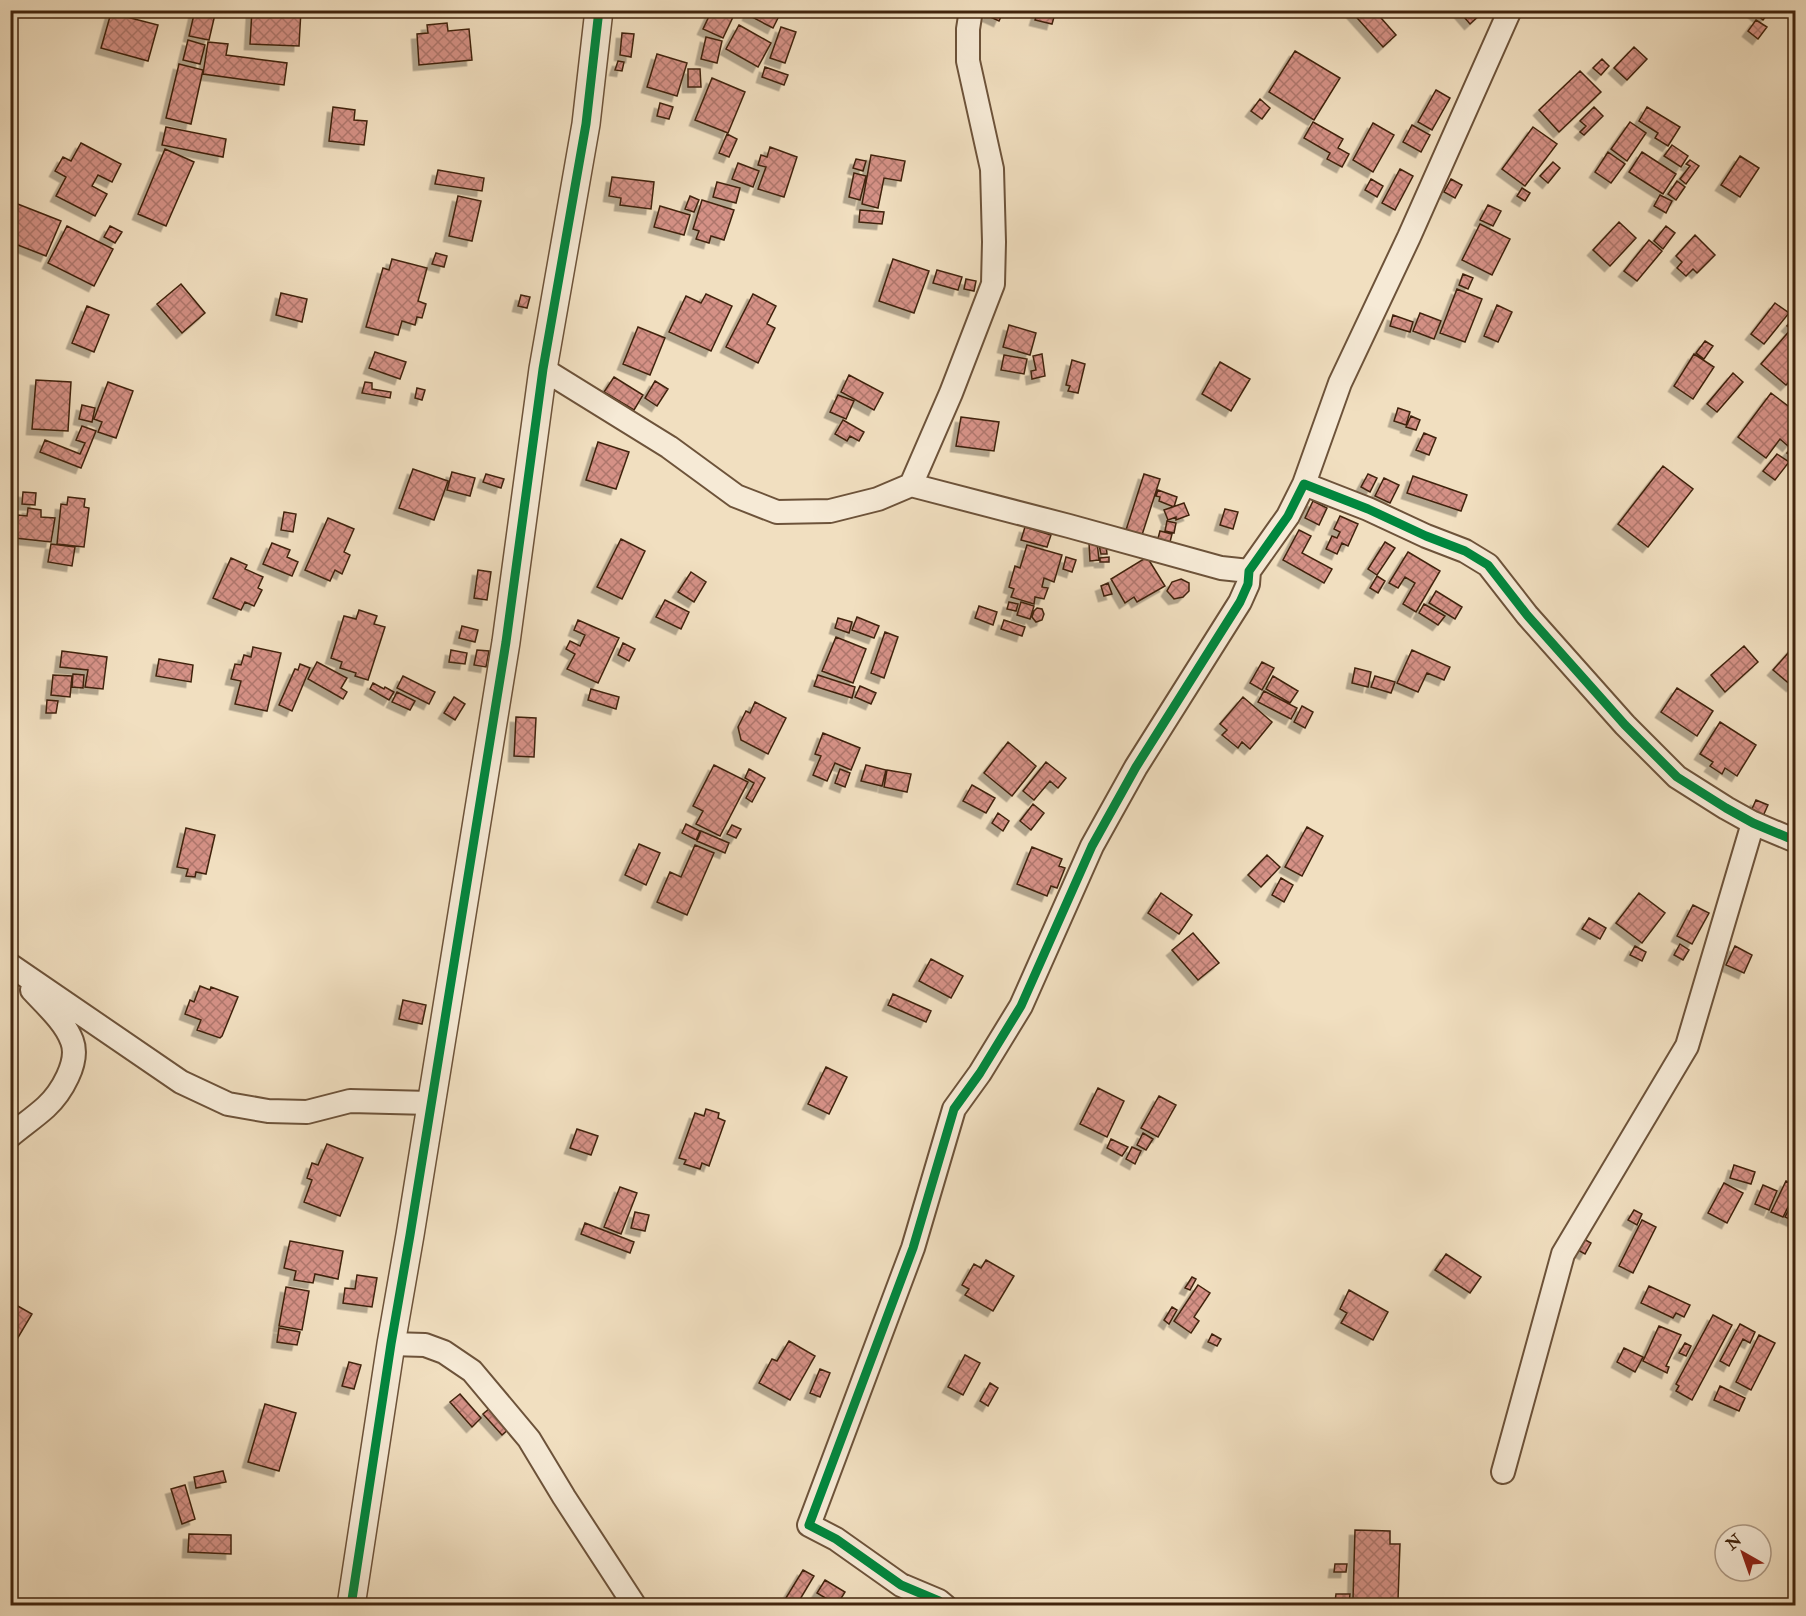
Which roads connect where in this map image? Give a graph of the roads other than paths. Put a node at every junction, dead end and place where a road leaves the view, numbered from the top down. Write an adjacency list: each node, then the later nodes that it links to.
1 (600, 10): 4 (street)
2 (971, 10): 6 (street)
3 (1510, 10): 5 (street)
4 (543, 369): 6 (street); 13 (street)
5 (1304, 484): 7 (street); 8 (street)
6 (911, 485): 7 (street)
7 (1249, 571): 19 (street)
8 (1753, 823): 9 (street); 16 (street)
9 (1796, 841)
10 (10, 966): 11 (street); 12 (street)
11 (95, 1023): 12 (street); 13 (street)
12 (73, 1044): 14 (street)
13 (430, 1103): 15 (street)
14 (10, 1136)
15 (391, 1344): 17 (street); 18 (street)
16 (1503, 1472)
17 (351, 1605)
18 (635, 1605)
19 (945, 1605)

